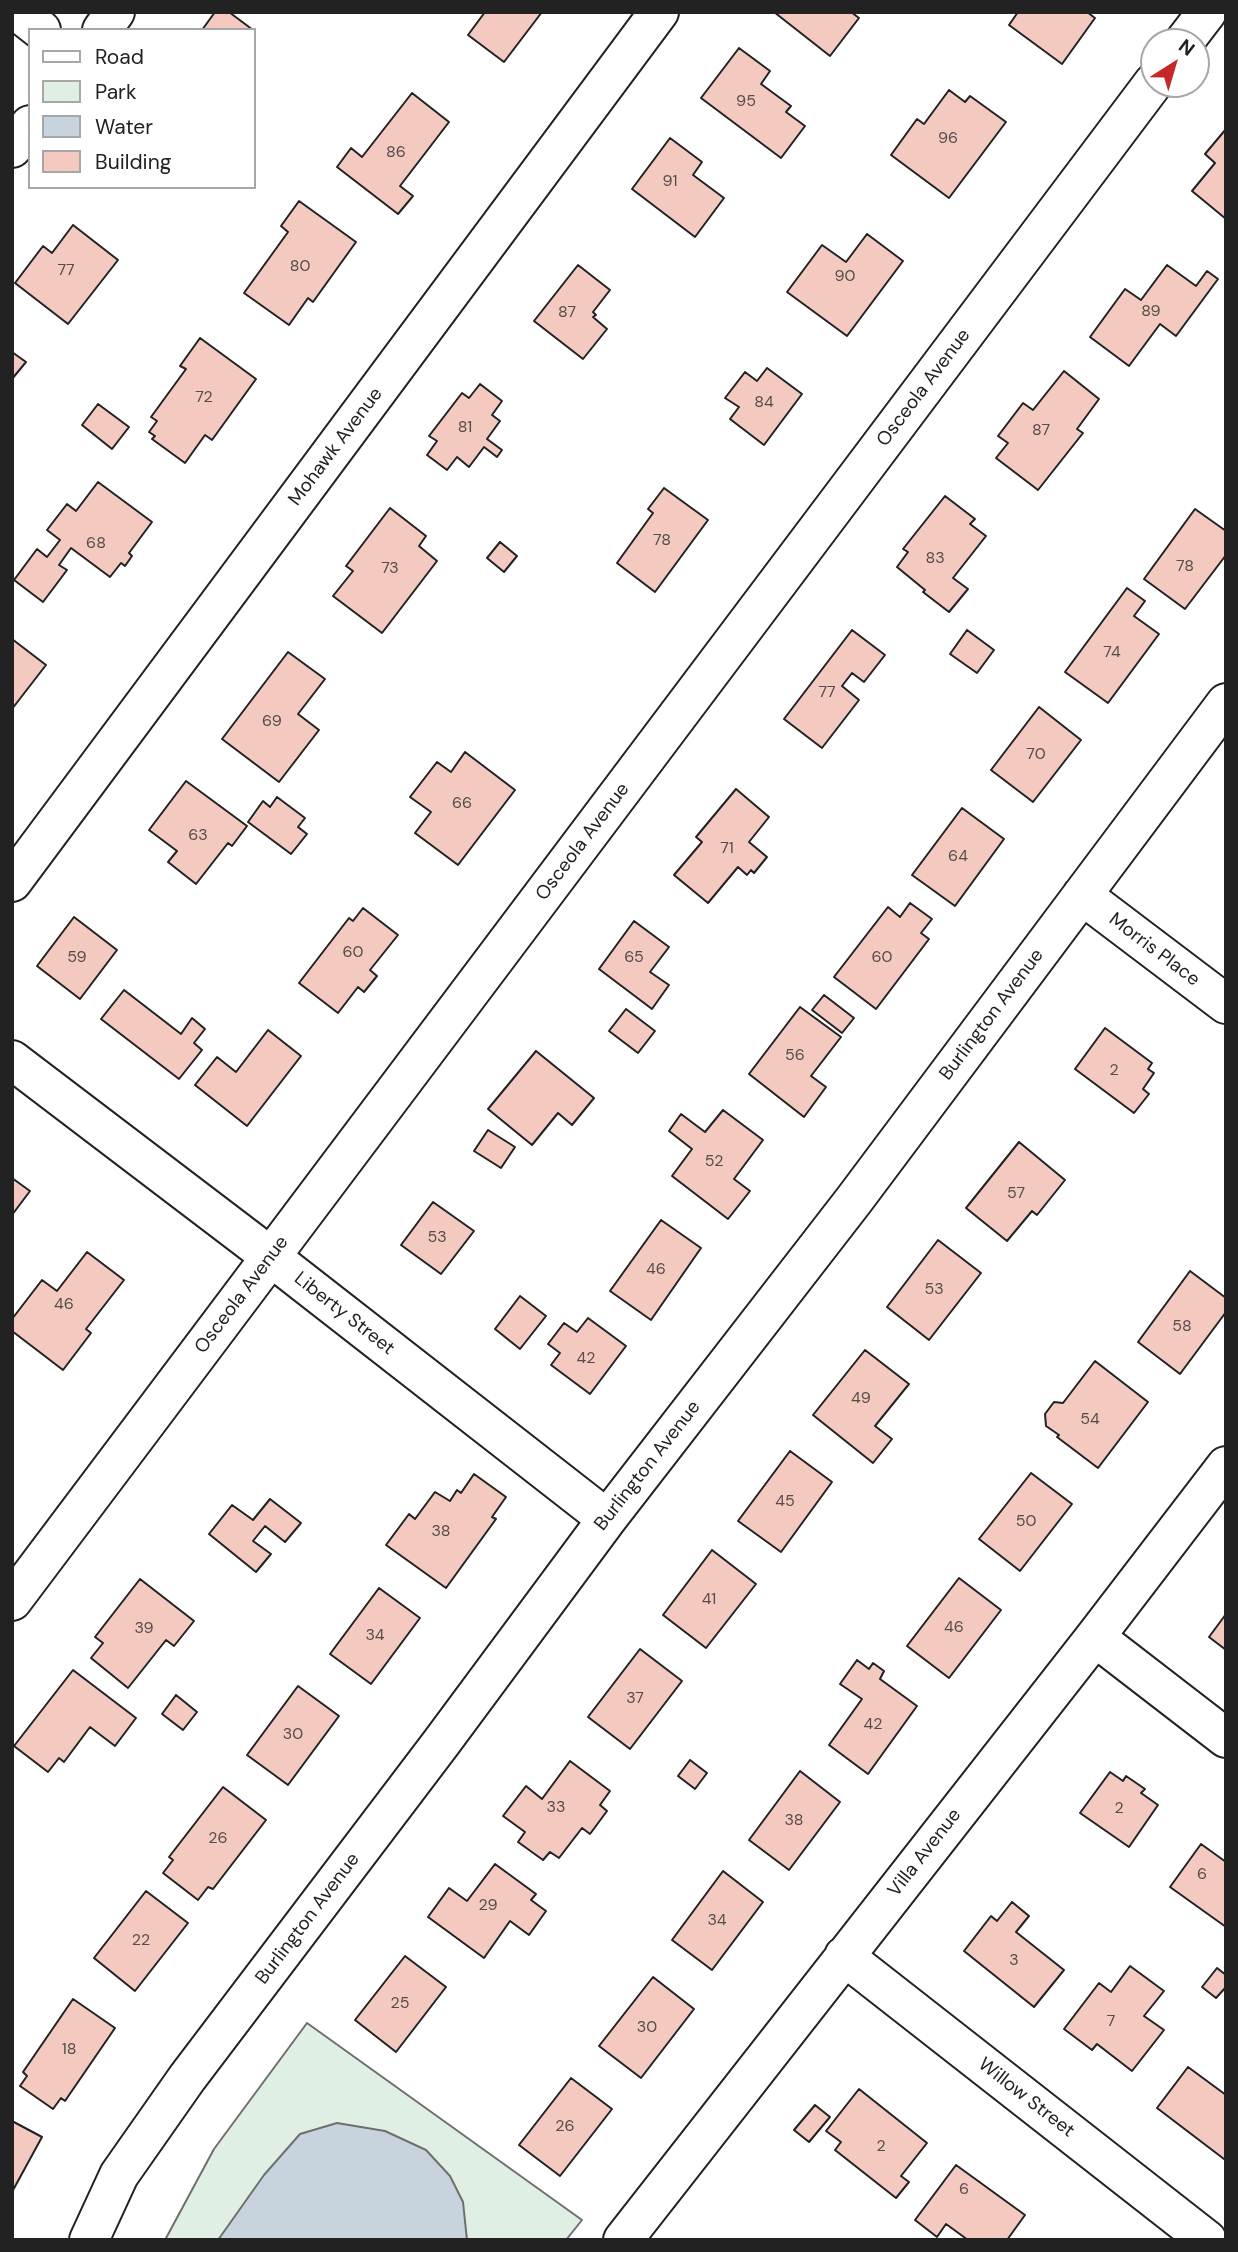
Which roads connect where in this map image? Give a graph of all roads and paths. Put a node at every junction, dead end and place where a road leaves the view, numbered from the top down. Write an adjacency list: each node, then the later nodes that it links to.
1 (18, 12): 5 (street)
2 (115, 12): 6 (street)
3 (659, 12): 12 (street, Mohawk Avenue)
4 (1207, 12): 7 (street)
5 (38, 28)
6 (103, 28)
7 (1195, 28)
8 (1142, 98): 16 (street, Osceola Avenue)
9 (28, 128): 10 (street)
10 (12, 148)
11 (1226, 704): 13 (street, Burlington Avenue)
12 (12, 882)
13 (1082, 895): 14 (street, Morris Place); 18 (street, Burlington Avenue)
14 (1226, 1004)
15 (12, 1060): 16 (street, Liberty Street)
16 (271, 1256): 18 (street, Liberty Street); 19 (street, Osceola Avenue)
17 (1226, 1466): 20 (street, Villa Avenue)
18 (607, 1519): 23 (street, Burlington Avenue)
19 (12, 1601)
20 (1095, 1637): 21 (street); 22 (street, Villa Avenue)
21 (1226, 1738)
22 (844, 1956): 24 (street, Villa Avenue); 25 (street, Willow Street)
23 (89, 2240)
24 (623, 2240)
25 (1207, 2240)

